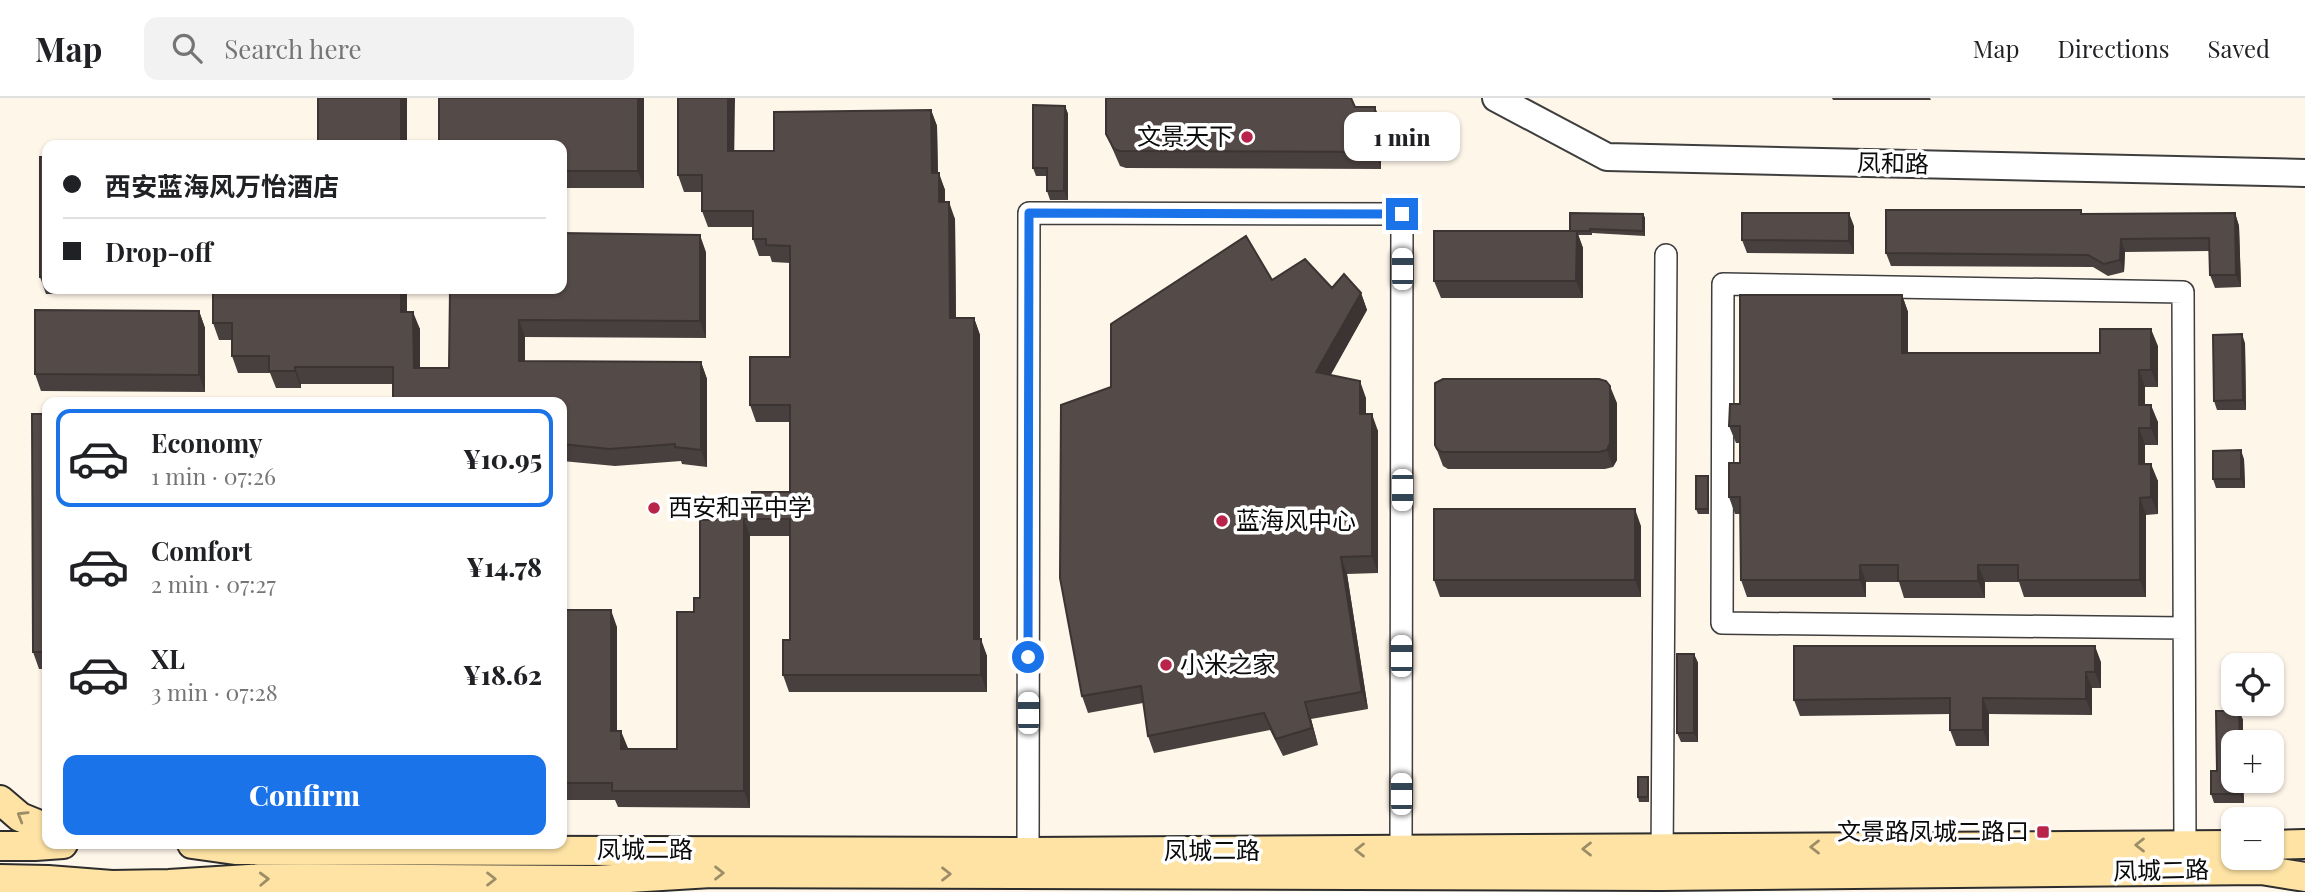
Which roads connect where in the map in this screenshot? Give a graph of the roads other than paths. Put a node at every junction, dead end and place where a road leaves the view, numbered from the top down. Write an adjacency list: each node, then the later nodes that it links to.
1 (1496, 98): 2 (street, 凤和路)
2 (2305, 173)
3 (1665, 255): 13 (street)
4 (2184, 628): 4 (street); 7 (street)
5 (0, 800): 6 (main road, one-way to 5)
6 (42, 826)
7 (2185, 844): 9 (main road, 凤城二路); 13 (main road, 凤城二路, one-way to 13)
8 (2305, 844): 10 (main road)
9 (2221, 845)
10 (2284, 845)
11 (0, 846): 12 (main road)
12 (42, 846)
13 (1663, 848): 15 (main road, 凤城二路, one-way to 15); 17 (street)
14 (239, 849): 16 (main road, 凤城二路)
15 (1401, 850): 16 (main road, 凤城二路, one-way to 16); 16 (street)
16 (1028, 852)
17 (1662, 876): 18 (main road, 凤城二路); 20 (main road, 凤城二路, one-way to 17)
18 (2305, 877)
19 (0, 879): 20 (main road, 凤城二路)
20 (112, 885): 21 (main road)
21 (70, 892)

